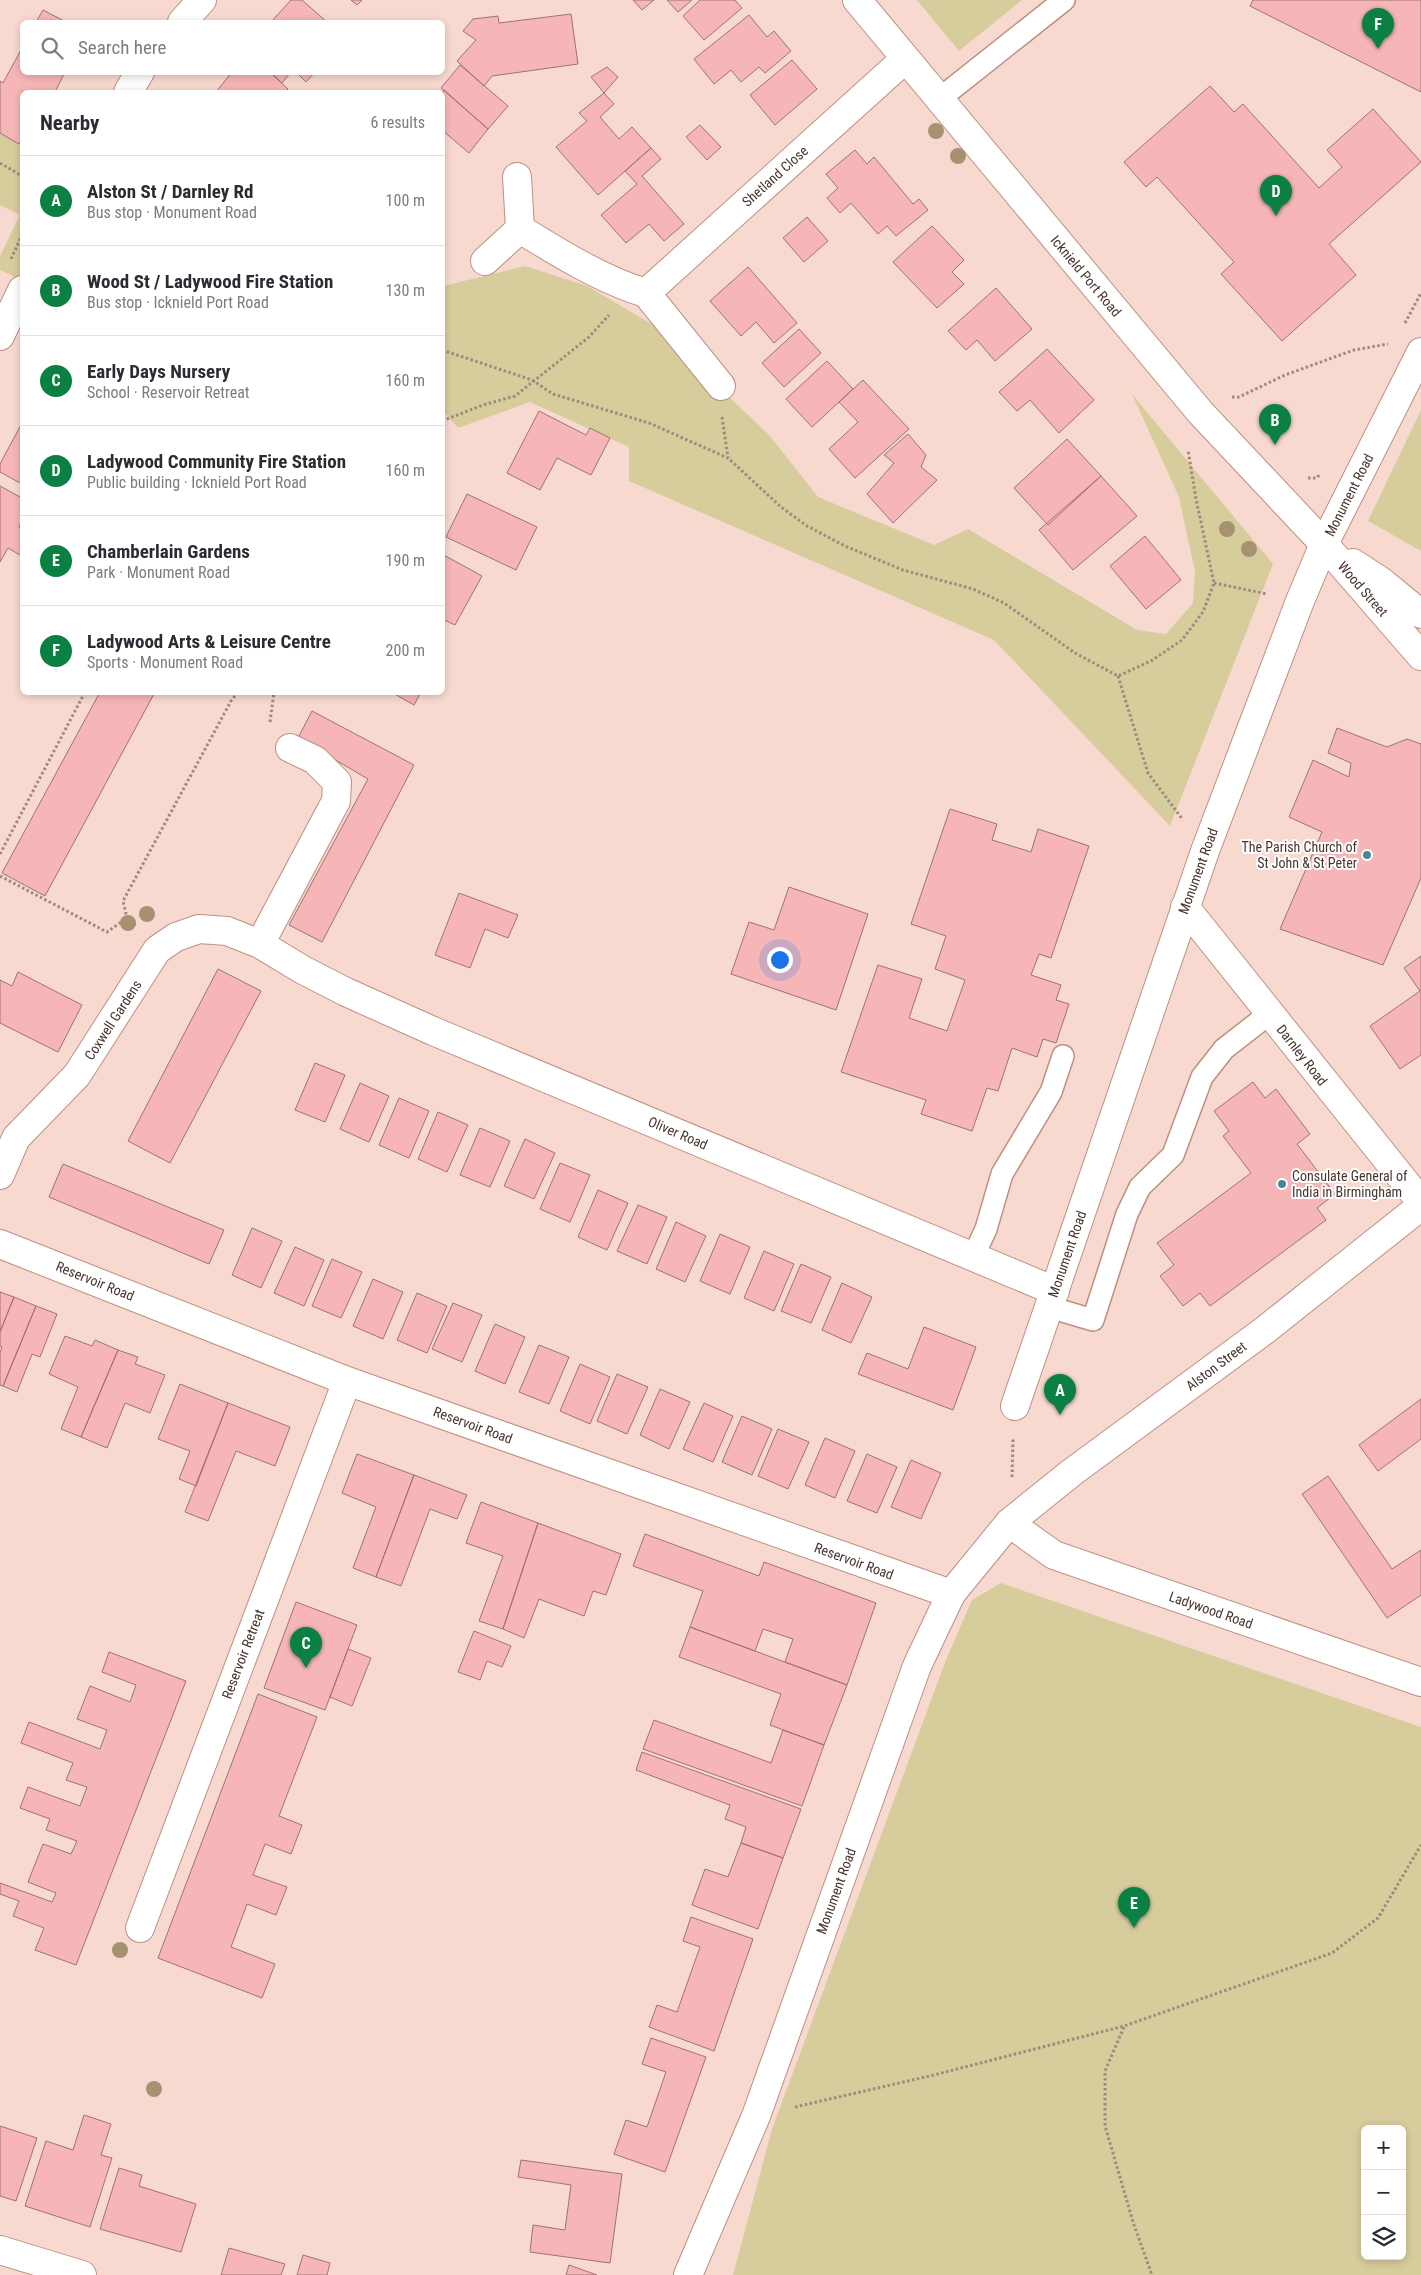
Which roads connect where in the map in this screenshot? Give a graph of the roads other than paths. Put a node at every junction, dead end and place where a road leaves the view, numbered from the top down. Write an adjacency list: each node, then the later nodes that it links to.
1 (202, 0): 4 (street)
2 (857, 0): 5 (street, Icknield Port Road)
3 (1064, 0): 8 (lane)
4 (184, 20)
5 (904, 59): 8 (street, Icknield Port Road); 12 (street, Shetland Close)
6 (138, 75): 7 (street)
7 (129, 90)
8 (938, 100): 17 (street, Icknield Port Road)
9 (517, 177): 10 (street)
10 (520, 229): 11 (street); 12 (street)
11 (485, 261)
12 (638, 290): 16 (street)
13 (20, 297): 14 (street)
14 (8, 337)
15 (1421, 352): 17 (street, Monument Road)
16 (721, 386)
17 (1324, 544): 18 (street, Wood Street); 21 (street, Wood Street); 23 (street, Monument Road)
18 (1382, 582): 19 (street); 20 (street, Wood Street)
19 (1421, 589)
20 (1421, 614)
21 (1421, 656)
22 (290, 748): 24 (street)
23 (1185, 907): 26 (street, Darnley Road); 33 (street, Monument Road)
24 (260, 944): 25 (street, Coxwell Gardens); 28 (street, Coxwell Gardens)
25 (303, 970): 32 (street, Oliver Road)
26 (1269, 1014): 29 (street, Darnley Road); 33 (lane)
27 (1063, 1056): 32 (lane)
28 (0, 1175)
29 (1421, 1202)
30 (1421, 1206): 36 (street, Alston Street)
31 (0, 1244): 34 (street, Reservoir Road)
32 (973, 1257): 33 (street, Oliver Road)
33 (1052, 1299): 35 (street, Monument Road)
34 (347, 1381): 37 (street, Reservoir Road); 39 (street, Reservoir Retreat)
35 (1015, 1406)
36 (1010, 1522): 37 (street, Monument Road); 38 (street, Ladywood Road)
37 (951, 1594): 42 (street, Monument Road)
38 (1421, 1682)
39 (140, 1928)
40 (0, 2250): 41 (street)
41 (82, 2275)
42 (688, 2275)

